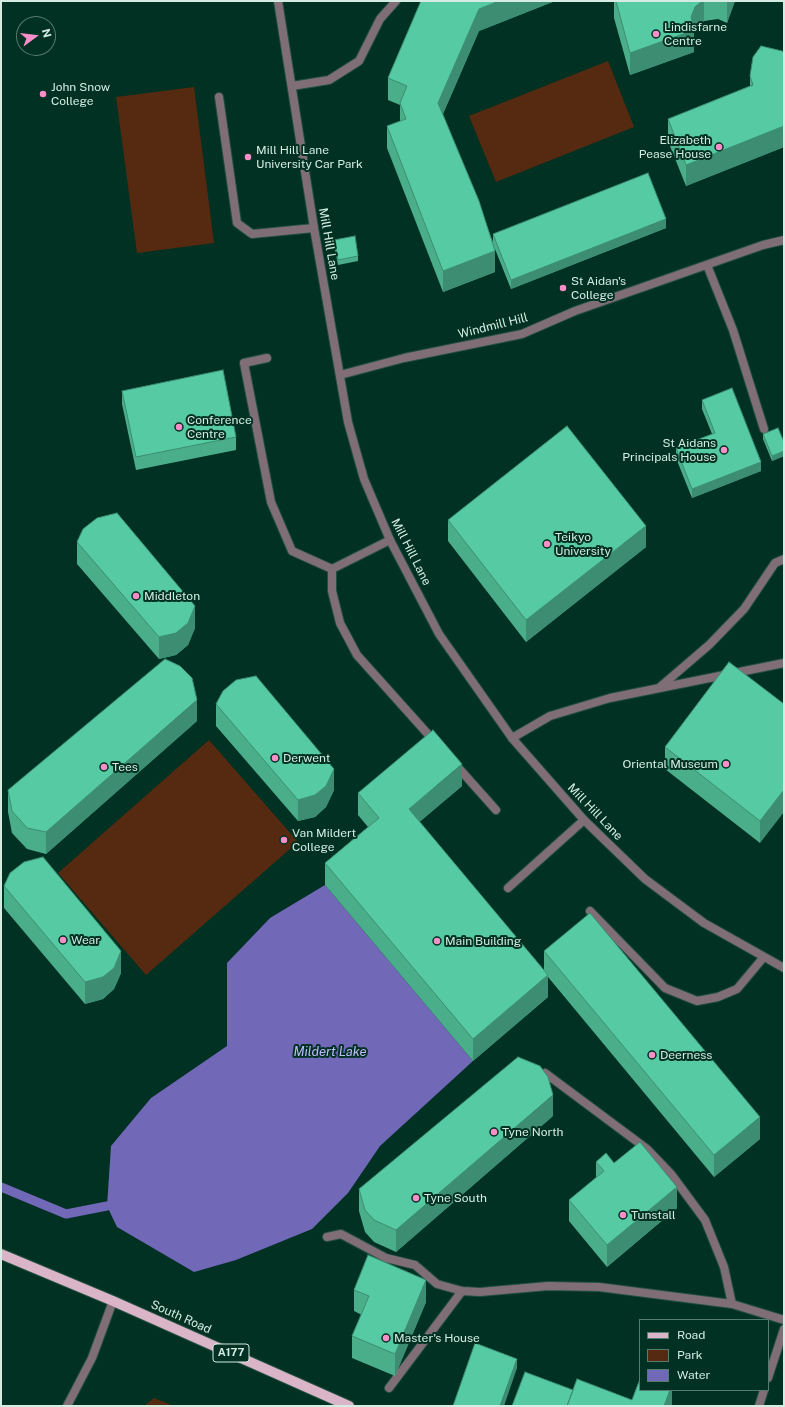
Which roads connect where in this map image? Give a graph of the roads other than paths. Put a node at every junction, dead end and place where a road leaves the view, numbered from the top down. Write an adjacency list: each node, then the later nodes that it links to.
1 (278, 1): 3 (street, Mill Hill Lane)
2 (396, 1): 3 (street)
3 (292, 86): 5 (street, Mill Hill Lane)
4 (219, 97): 5 (street)
5 (314, 228): 9 (street, Mill Hill Lane)
6 (784, 240): 7 (street, Windmill Hill)
7 (707, 265): 9 (street, Windmill Hill); 10 (street)
8 (267, 358): 13 (street)
9 (340, 375): 11 (street, Mill Hill Lane)
10 (764, 429)
11 (390, 540): 13 (street); 16 (street, Mill Hill Lane)
12 (784, 559): 15 (street)
13 (332, 569): 17 (street)
14 (784, 663): 15 (street)
15 (660, 688): 16 (street)
16 (512, 738): 20 (street, Mill Hill Lane)
17 (439, 747)
18 (449, 758): 19 (street)
19 (496, 810)
20 (584, 820): 21 (street); 23 (street, Mill Hill Lane)
21 (508, 888)
22 (590, 911): 23 (street)
23 (763, 958): 24 (street, Mill Hill Lane)
24 (784, 968)
25 (545, 1073): 30 (street)
26 (327, 1237): 28 (street)
27 (1, 1254): 29 (main road, South Road / A177)
28 (462, 1291): 30 (street); 34 (street)
29 (113, 1301): 36 (street); 37 (main road, South Road / A177)
30 (732, 1304): 31 (street)
31 (784, 1320)
32 (784, 1329): 33 (street)
33 (769, 1375)
34 (389, 1388)
35 (764, 1391): 38 (street)
36 (67, 1406)
37 (349, 1406)
38 (759, 1406)

